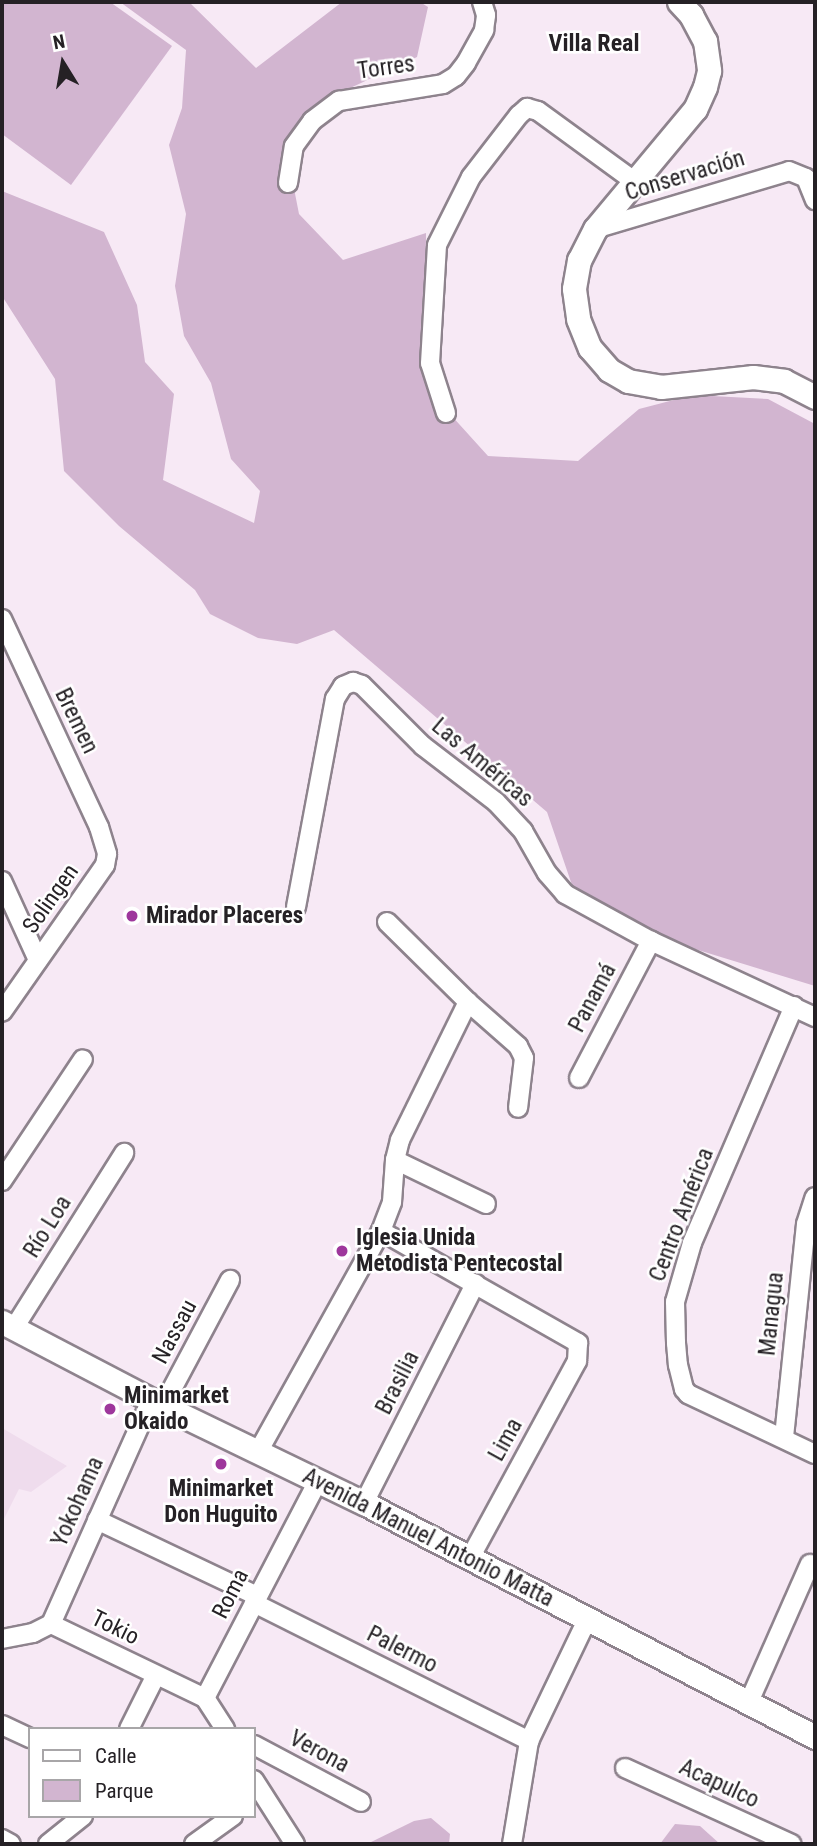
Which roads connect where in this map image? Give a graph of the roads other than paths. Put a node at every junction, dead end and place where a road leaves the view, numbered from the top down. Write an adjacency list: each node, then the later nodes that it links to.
1 (482, 2): 4 (street, Torres)
2 (679, 2): 3 (main road)
3 (634, 181): 6 (main road); 8 (street)
4 (288, 183)
5 (815, 200): 6 (street, Conservación)
6 (595, 229): 7 (main road)
7 (815, 397)
8 (446, 413)
9 (2, 619): 10 (street, Bremen)
10 (106, 844): 15 (street, Solingen)
11 (2, 881): 15 (street)
12 (296, 907): 14 (street, Las Américas)
13 (387, 922): 16 (street)
14 (651, 941): 17 (street, Las Américas); 21 (street, Panamá)
15 (38, 960): 18 (street, Solingen)
16 (468, 1002): 22 (street); 24 (street)
17 (794, 1006): 19 (street, Las Américas); 33 (street, Centro América)
18 (2, 1012)
19 (815, 1017)
20 (83, 1059): 25 (street)
21 (579, 1078)
22 (517, 1108)
23 (124, 1153): 31 (street, Río Loa)
24 (395, 1160): 27 (street); 28 (street)
25 (2, 1181)
26 (815, 1197): 33 (street, Managua)
27 (486, 1204)
28 (381, 1231): 30 (street); 34 (street)
29 (230, 1280): 32 (street, Nassau)
30 (475, 1284): 37 (street, Brasilia); 39 (street, Lima)
31 (8, 1325): 32 (main road, Avenida Manuel Antonio Matta)
32 (157, 1403): 34 (main road, Avenida Manuel Antonio Matta); 38 (street, Yokohama)
33 (784, 1437): 35 (street, Centro América)
34 (258, 1452): 36 (main road, Avenida Manuel Antonio Matta)
35 (815, 1454)
36 (318, 1481): 37 (main road, Avenida Manuel Antonio Matta); 41 (street, Roma)
37 (364, 1503): 39 (main road, Avenida Manuel Antonio Matta)
38 (97, 1520): 41 (street, Palermo); 43 (street, Yokohama)
39 (470, 1558): 42 (main road, Avenida Manuel Antonio Matta)
40 (810, 1564): 47 (street)
41 (255, 1599): 46 (street, Roma); 53 (street, Palermo)
42 (587, 1620): 47 (main road, Avenida Manuel Antonio Matta); 53 (street)
43 (51, 1623): 44 (street); 45 (street, Tokio)
44 (2, 1639)
45 (156, 1675): 46 (street, Tokio); 49 (street)
46 (205, 1698): 50 (street)
47 (748, 1702): 52 (main road, Avenida Manuel Antonio Matta)
48 (2, 1725): 51 (street)
49 (130, 1727)
50 (224, 1727)
51 (28, 1737)
52 (815, 1737)
53 (529, 1741): 65 (street)
54 (256, 1746): 57 (street, Verona)
55 (625, 1768): 66 (street, Acapulco)
56 (256, 1792): 64 (street)
57 (361, 1802)
58 (80, 1818): 62 (street)
59 (230, 1818): 63 (street)
60 (2, 1839): 61 (street)
61 (11, 1844)
62 (48, 1844)
63 (194, 1844)
64 (295, 1844)
65 (512, 1844)
66 (792, 1844)

